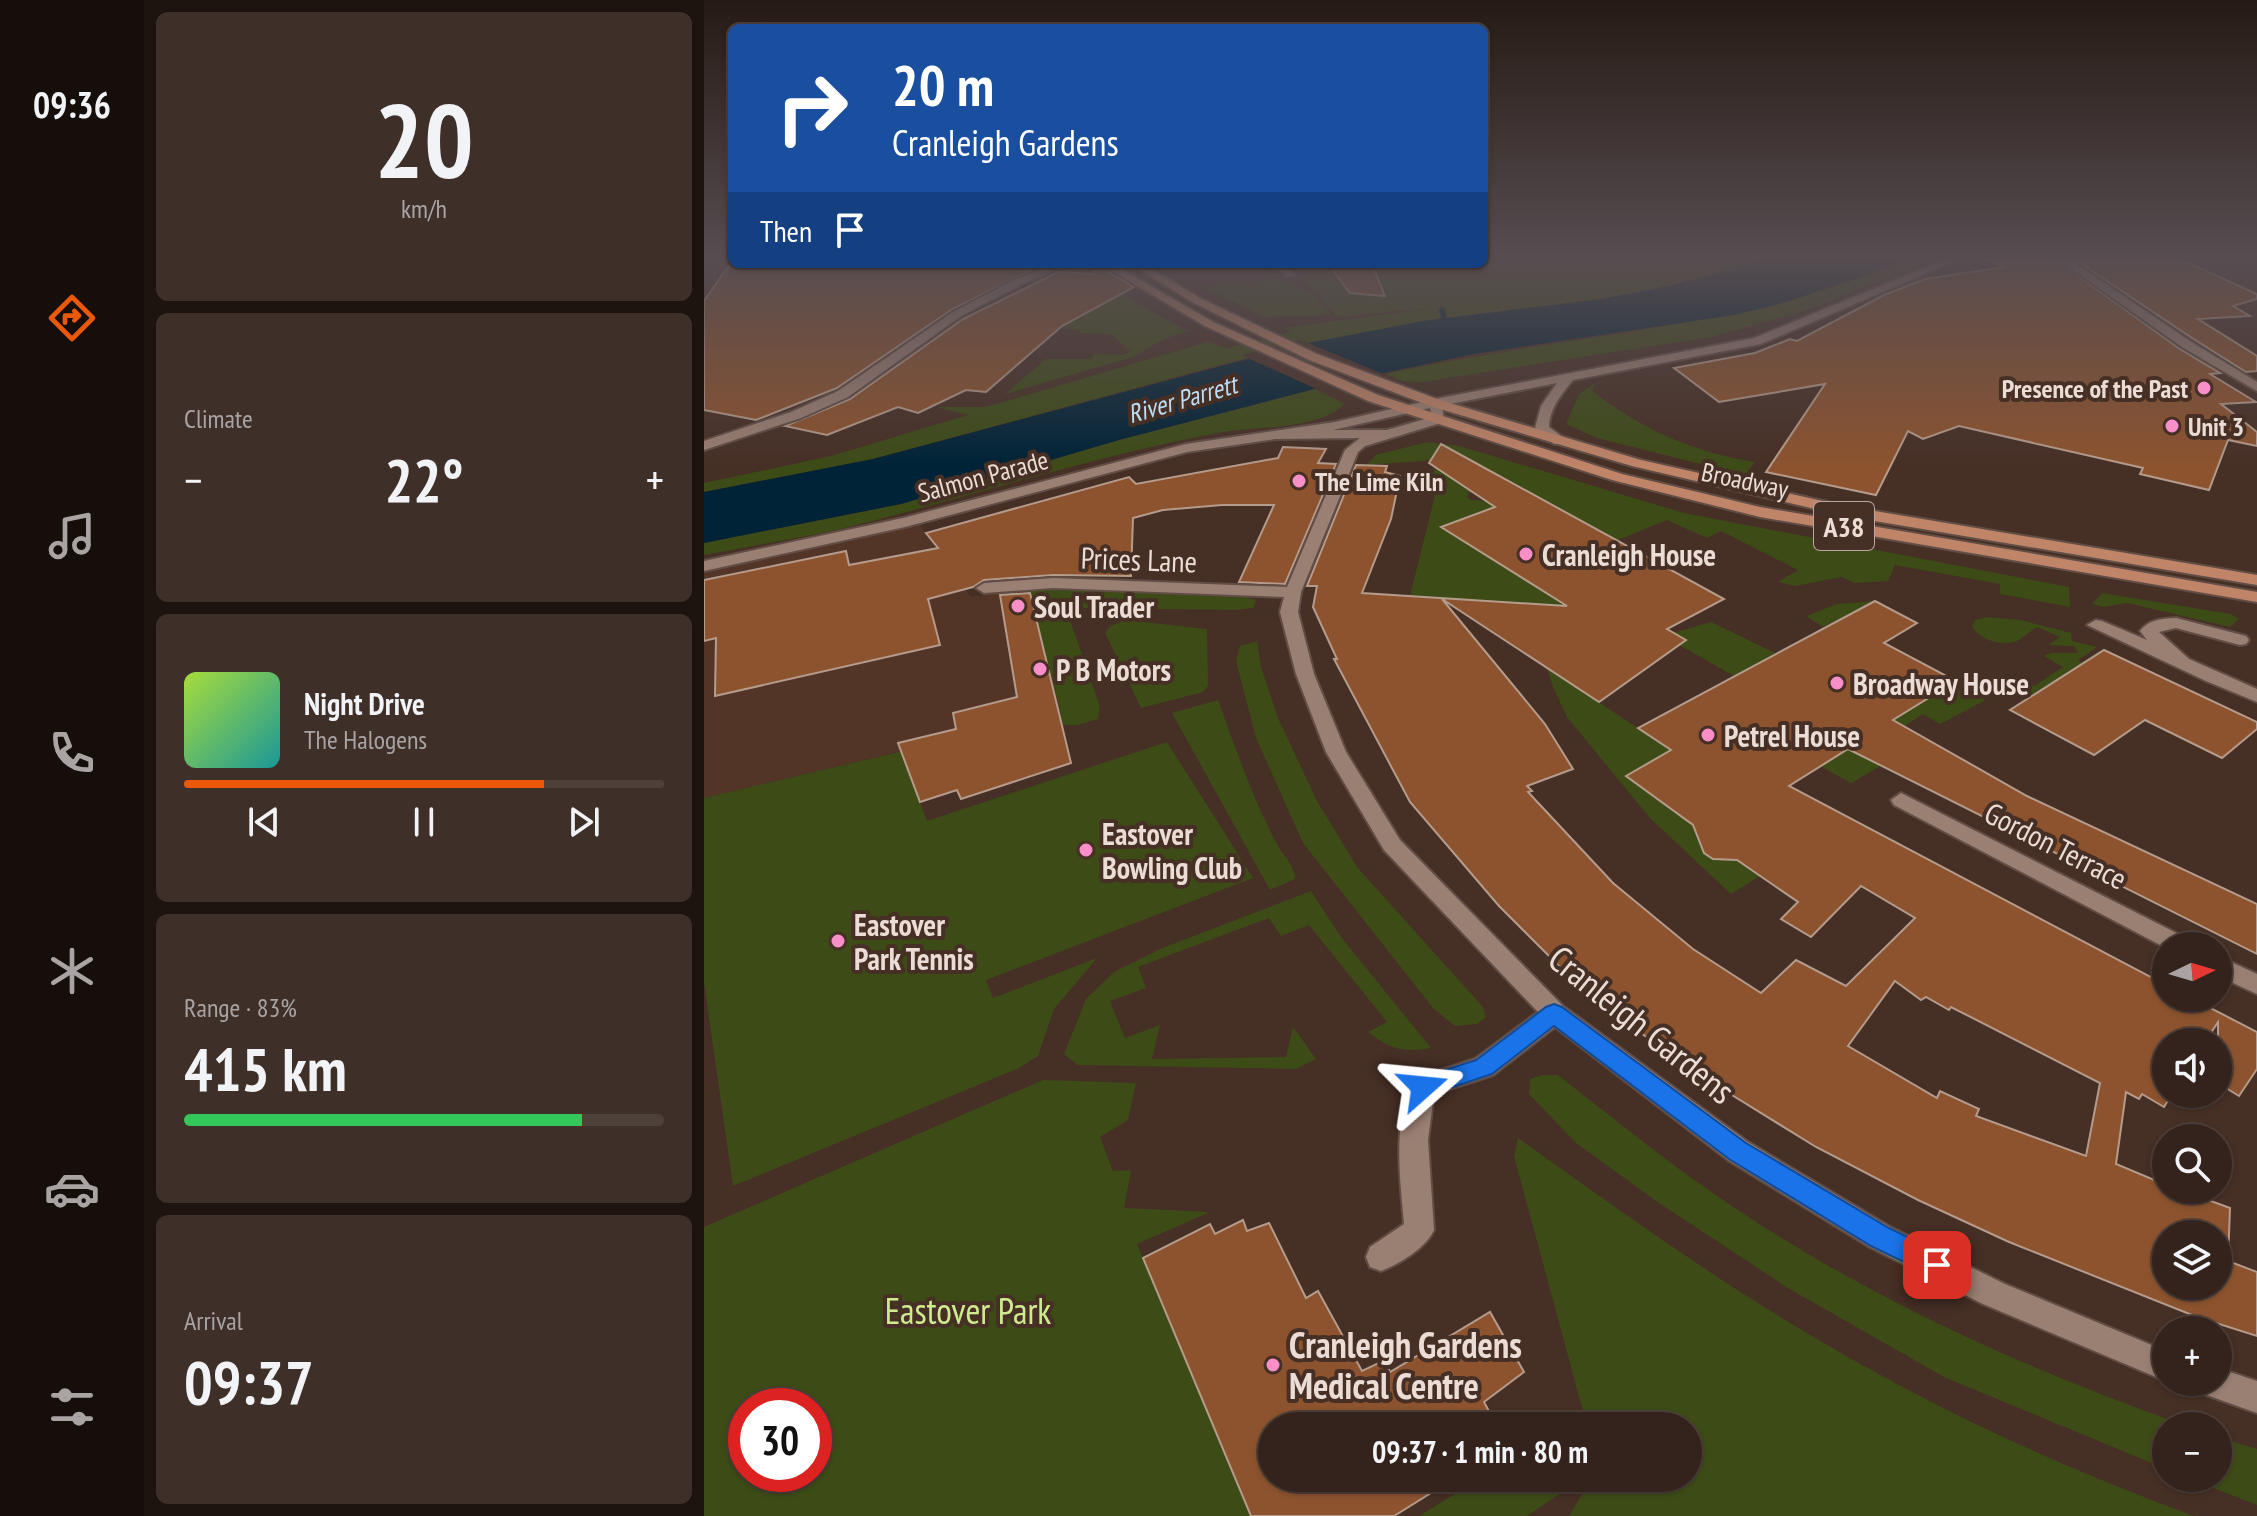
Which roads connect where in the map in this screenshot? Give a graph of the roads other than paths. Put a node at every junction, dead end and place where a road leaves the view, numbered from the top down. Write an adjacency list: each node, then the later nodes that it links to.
1 (940, 326): 16 (street)
2 (1213, 326): 8 (main road, A38)
3 (1247, 326): 9 (main road, Broadway / A38)
4 (1794, 326): 6 (street, Salmon Parade)
5 (2160, 326): 7 (street)
6 (1571, 375): 9 (street, Salmon Parade); 15 (street)
7 (2257, 387)
8 (1373, 398): 10 (main road, Broadway / A38); 11 (street)
9 (1435, 403): 10 (street, Salmon Parade); 12 (street); 15 (main road, Broadway / A38)
10 (1408, 408): 11 (street, Salmon Parade); 12 (main road, Broadway / A38)
11 (1366, 418): 14 (street, Salmon Parade)
12 (1439, 419): 13 (street, Salmon Parade); 21 (main road, Broadway / A38)
13 (1388, 434): 14 (street, Salmon Parade); 20 (street, Cranleigh Gardens)
14 (1275, 435): 17 (street, Salmon Parade)
15 (1559, 441): 18 (main road, Broadway / A38)
16 (704, 446)
17 (704, 566)
18 (2257, 580)
19 (984, 588): 20 (street, Prices Lane)
20 (1293, 592): 30 (street, Cranleigh Gardens)
21 (2257, 597)
22 (2096, 625): 24 (street)
23 (2240, 640): 24 (street)
24 (2176, 659): 25 (street)
25 (2257, 696)
26 (1901, 800): 27 (street, Gordon Terrace)
27 (2155, 932)
28 (2232, 972): 29 (street)
29 (2257, 985)
30 (1554, 1013): 31 (street); 32 (street, Cranleigh Gardens)
31 (1381, 1257)
32 (2152, 1361)
33 (2232, 1389): 34 (street)
34 (2257, 1397)

